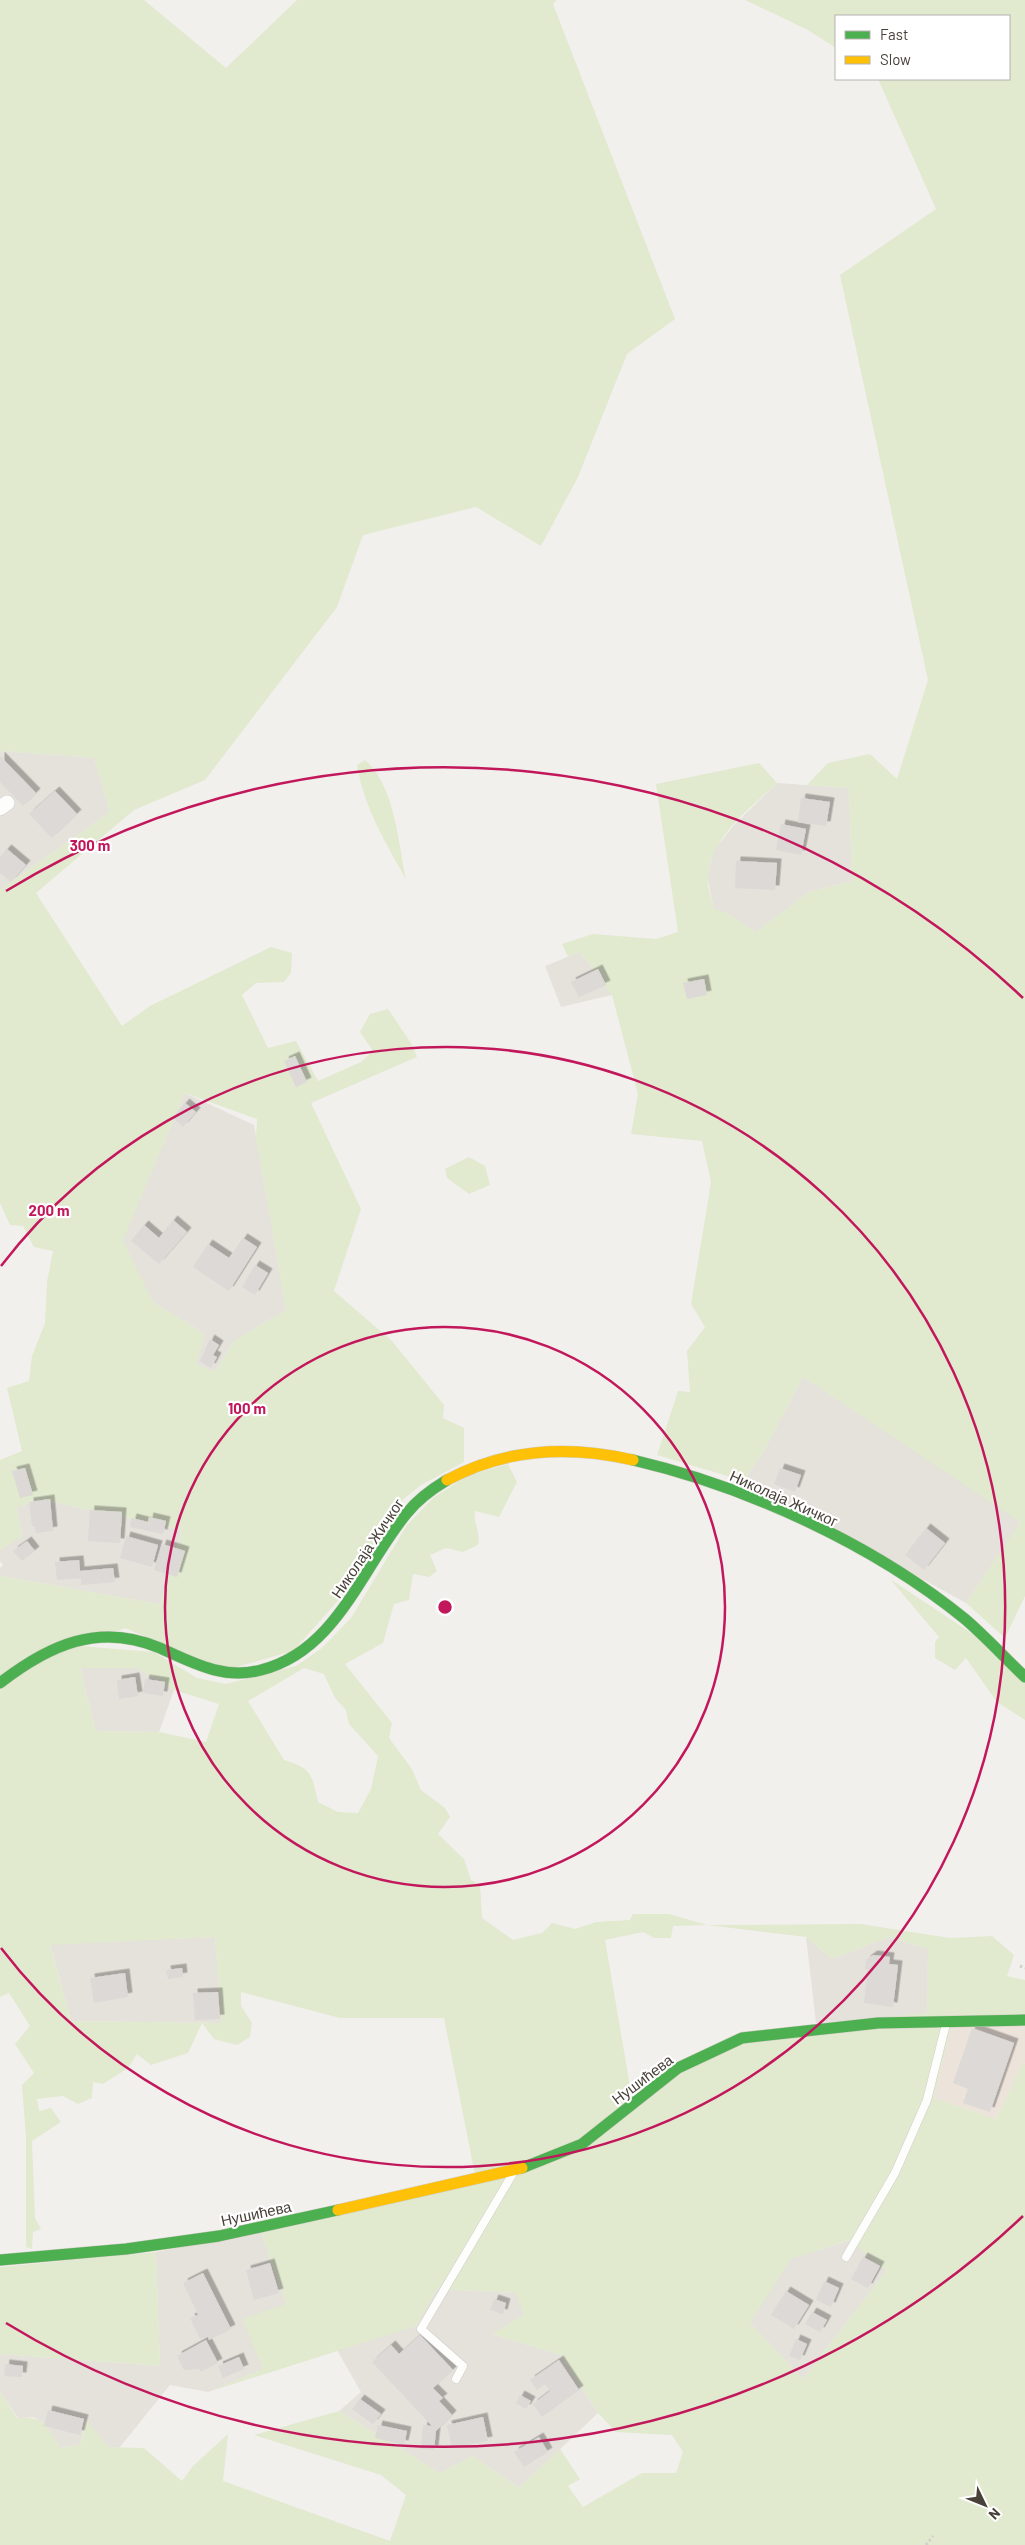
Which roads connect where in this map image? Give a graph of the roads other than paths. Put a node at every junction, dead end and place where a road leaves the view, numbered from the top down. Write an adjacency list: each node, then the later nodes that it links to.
1 (1025, 1677): 2 (street, Николаја Жичког)
2 (0, 1683)
3 (1025, 2020): 4 (street, Нушићева)
4 (947, 2022): 5 (street, Нушићева); 6 (lane)
5 (514, 2171): 7 (street, Нушићева); 8 (lane)
6 (846, 2257)
7 (0, 2260)
8 (456, 2379)

